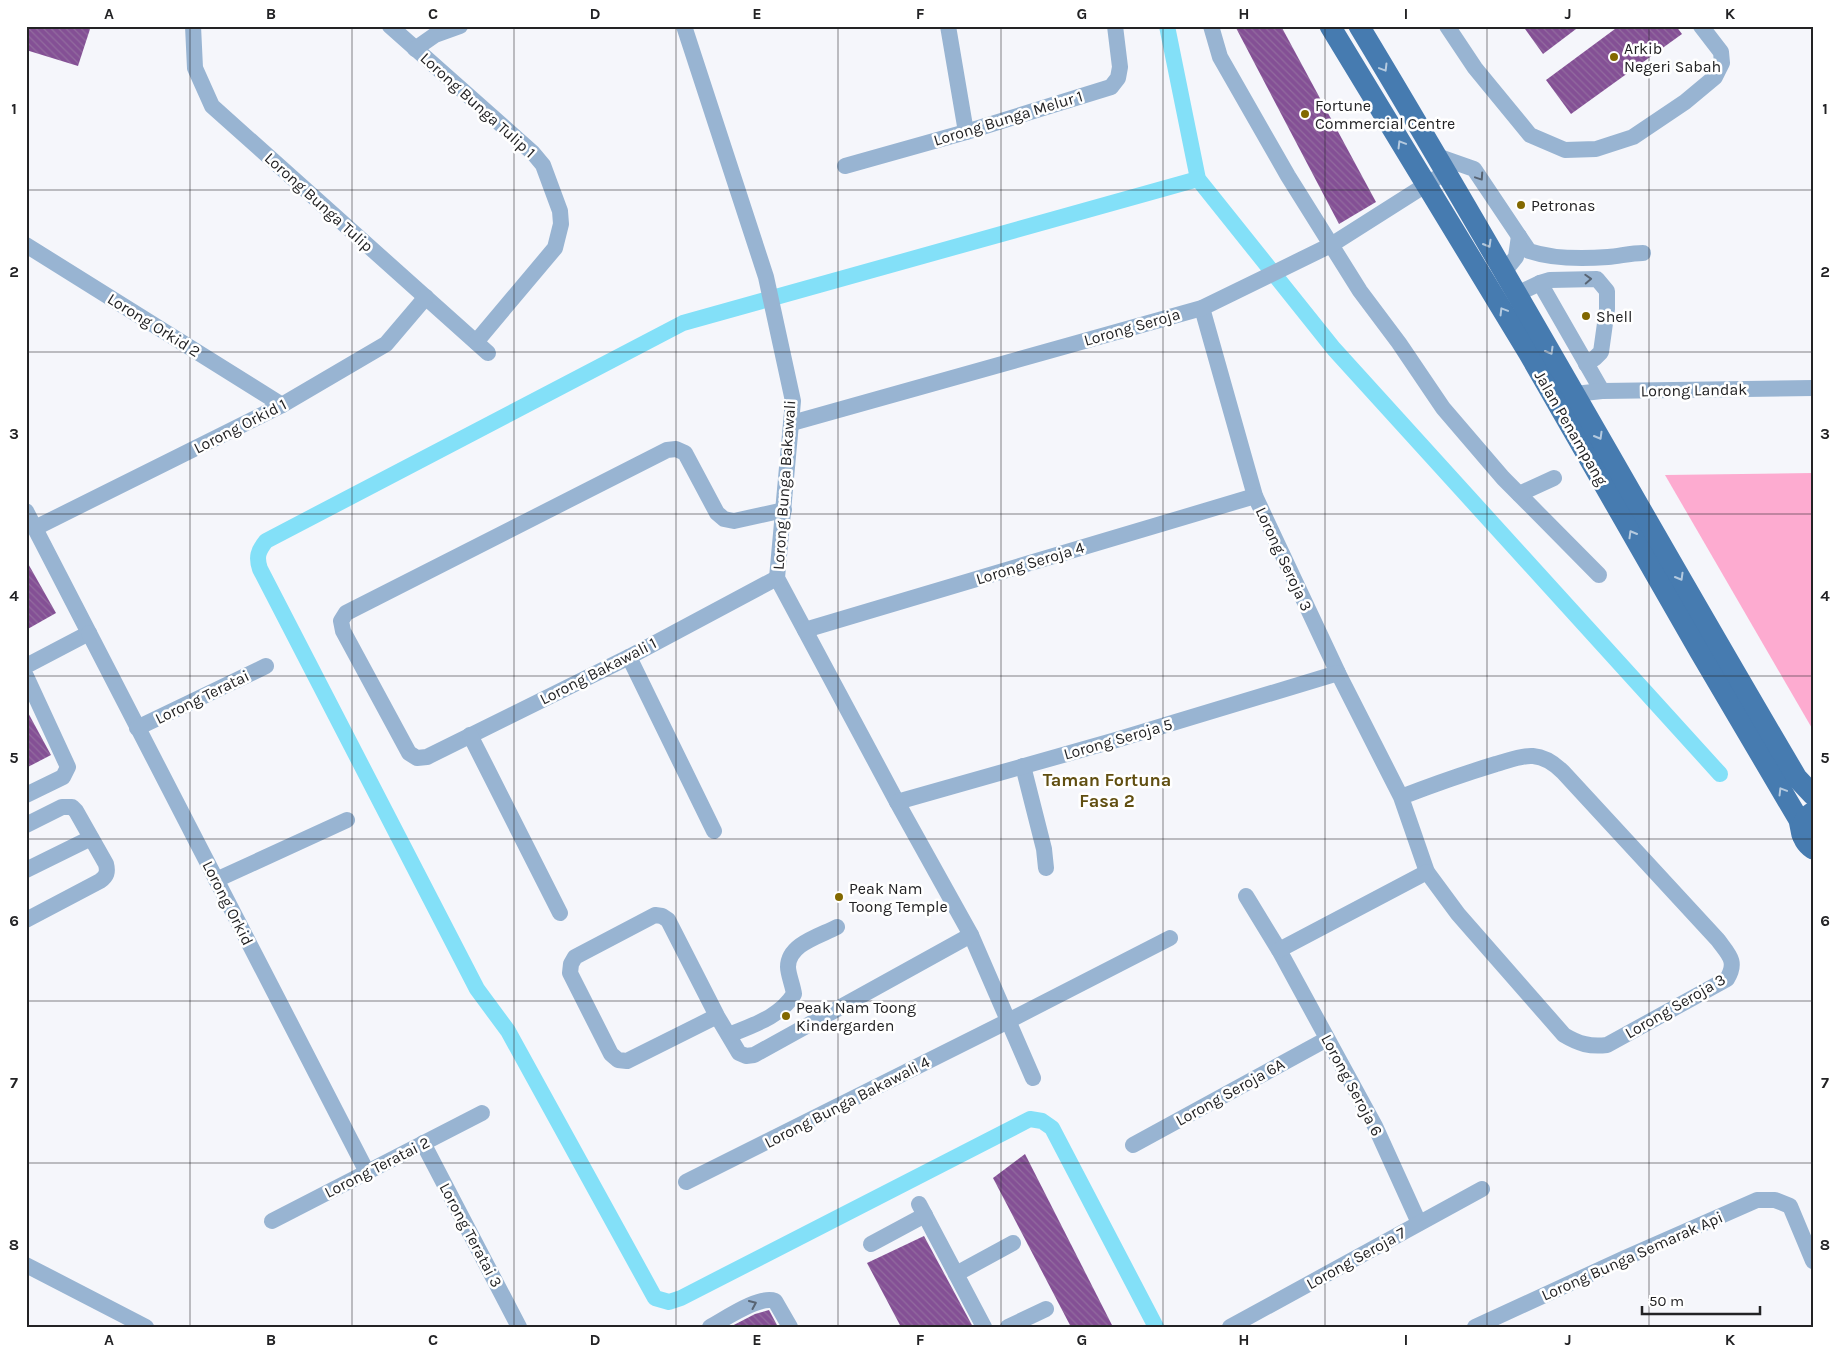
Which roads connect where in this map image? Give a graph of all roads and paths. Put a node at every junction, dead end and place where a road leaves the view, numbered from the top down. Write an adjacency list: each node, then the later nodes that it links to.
1 (193, 26): 24 (street, Lorong Bunga Tulip)
2 (390, 26): 12 (street, Lorong Bunga Tulip 1)
3 (460, 26): 12 (street)
4 (684, 26): 33 (street, Lorong Bunga Bakawali)
5 (948, 26): 13 (street)
6 (1115, 26): 13 (street, Lorong Bunga Melur 1)
7 (1211, 26): 19 (street)
8 (1330, 26): 16 (main road, Jalan Penampang, one-way to 8)
9 (1359, 26): 14 (main road, Jalan Penampang, one-way to 14)
10 (1447, 26): 11 (street)
11 (1701, 26)
12 (415, 49): 26 (street, Lorong Bunga Tulip 1)
13 (966, 132): 15 (street, Lorong Bunga Melur 1)
14 (1442, 164): 16 (street, Lorong Seroja); 17 (street, one-way to 17); 21 (main road, Jalan Penampang, one-way to 21)
15 (844, 166)
16 (1427, 185): 19 (street, Lorong Seroja); 27 (main road, Jalan Penampang, one-way to 16)
17 (1519, 236): 20 (street); 21 (street)
18 (26, 245): 32 (street, Lorong Orkid 2)
19 (1331, 245): 25 (street, Lorong Seroja); 36 (street)
20 (1643, 253)
21 (1504, 272): 23 (main road, Jalan Penampang)
22 (1540, 283): 23 (street); 28 (street); 28 (street, one-way to 28)
23 (1517, 294): 31 (main road, Jalan Penampang, one-way to 31)
24 (426, 297): 26 (street, Lorong Bunga Tulip); 32 (street, Lorong Orkid 1)
25 (1202, 308): 33 (street, Lorong Seroja); 37 (street, Lorong Seroja 3)
26 (482, 347)
27 (1528, 352): 31 (main road); 34 (main road, Jalan Penampang)
28 (1586, 364): 30 (street)
29 (1813, 388): 30 (street, Lorong Landak)
30 (1602, 391): 31 (street, Lorong Landak)
31 (1575, 394): 34 (main road); 45 (main road, Jalan Penampang, one-way to 45)
32 (282, 405): 40 (street, Lorong Orkid 1)
33 (792, 423): 39 (street, Lorong Bunga Bakawali)
34 (1570, 425): 64 (main road, Jalan Penampang, one-way to 34)
35 (1554, 478): 36 (street)
36 (1519, 494): 41 (street)
37 (1255, 496): 43 (street, Lorong Seroja 4); 49 (street, Lorong Seroja 3)
38 (26, 510): 40 (street)
39 (784, 510): 42 (street, Lorong Bunga Bakawali); 52 (street, Lorong Bakawali 1)
40 (35, 528): 44 (street, Lorong Orkid)
41 (1599, 575)
42 (777, 578): 43 (street, Lorong Bunga Bakawali); 46 (street, Lorong Bakawali 1)
43 (805, 630): 58 (street, Lorong Bunga Bakawali)
44 (89, 633): 47 (street); 51 (street, Lorong Orkid)
45 (1723, 652): 54 (main road); 56 (main road, Jalan Penampang)
46 (629, 657): 52 (street, Lorong Bakawali 1); 62 (street)
47 (26, 666)
48 (266, 666): 51 (street, Lorong Teratai)
49 (1338, 673): 53 (street, Lorong Seroja 5); 57 (street, Lorong Seroja 3)
50 (26, 676): 55 (street)
51 (137, 728): 68 (street, Lorong Orkid)
52 (470, 735): 70 (street)
53 (1023, 766): 58 (street, Lorong Seroja 5); 65 (street)
54 (1813, 775)
55 (26, 795)
56 (1813, 795)
57 (1400, 797): 67 (street, Lorong Seroja 3); 67 (street, Lorong Seroja 3)
58 (897, 802): 73 (street, Lorong Bunga Bakawali)
59 (1813, 812): 64 (main road, Jalan Penampang)
60 (347, 820): 68 (street)
61 (26, 825): 63 (street)
62 (714, 831)
63 (91, 838): 66 (street); 71 (street)
64 (1807, 842)
65 (1046, 868)
66 (26, 870)
67 (1428, 872): 75 (street)
68 (216, 880): 84 (street, Lorong Orkid)
69 (1246, 896): 75 (street, Lorong Seroja 6)
70 (560, 913)
71 (26, 920)
72 (837, 927): 78 (street)
73 (971, 935): 77 (street, Lorong Bunga Bakawali); 78 (street)
74 (1170, 938): 77 (street, Lorong Bunga Bakawali 4)
75 (1279, 950): 79 (street, Lorong Seroja 6)
76 (717, 1016): 76 (street); 78 (street)
77 (1008, 1022): 80 (street, Lorong Bunga Bakawali); 85 (street, Lorong Bunga Bakawali 4)
78 (729, 1035)
79 (1327, 1039): 83 (street, Lorong Seroja 6A); 88 (street, Lorong Seroja 6)
80 (1033, 1078)
81 (482, 1113): 82 (street, Lorong Teratai 2)
82 (423, 1143): 84 (street, Lorong Teratai 2); 96 (street, Lorong Teratai 3)
83 (1133, 1145)
84 (367, 1172): 87 (street, Lorong Teratai 2)
85 (686, 1182)
86 (1482, 1189): 88 (street, Lorong Seroja 7)
87 (272, 1221)
88 (1419, 1223): 101 (street, Lorong Seroja 7)
89 (1013, 1243): 93 (street)
90 (871, 1244): 93 (street)
91 (1813, 1261): 102 (street, Lorong Bunga Semarak Api)
92 (26, 1266): 95 (street)
93 (956, 1274): 99 (street)
94 (1046, 1308): 100 (street)
95 (146, 1327)
96 (519, 1327)
97 (710, 1327): 98 (street, one-way to 98)
98 (790, 1327)
99 (984, 1327)
100 (1008, 1327)
101 (1230, 1327)
102 (1475, 1327)

